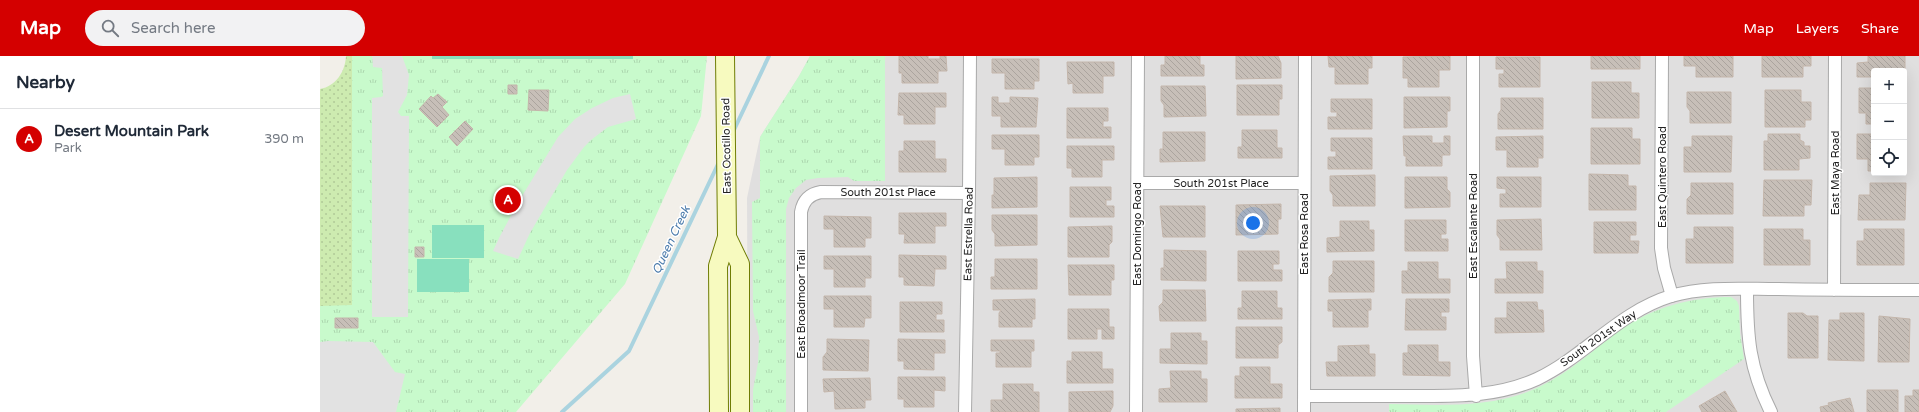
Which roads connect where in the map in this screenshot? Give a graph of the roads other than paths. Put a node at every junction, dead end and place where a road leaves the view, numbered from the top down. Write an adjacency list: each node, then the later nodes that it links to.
1 (725, 56): 12 (main road, East Ocotillo Road)
2 (970, 56): 10 (street, East Estrella Road)
3 (1138, 56): 8 (street, East Domingo Road)
4 (1305, 56): 9 (street, East Rosa Road)
5 (1473, 56): 18 (street, East Escalante Road)
6 (1662, 56): 16 (street, East Quintero Road)
7 (1835, 56): 14 (street, East Maya Road)
8 (1138, 182): 9 (street, South 201st Place); 23 (street, East Domingo Road)
9 (1304, 183): 17 (street, East Rosa Road)
10 (969, 193): 11 (street, South 201st Place); 22 (street, East Estrella Road)
11 (808, 198): 21 (street, East Broadmoor Trail)
12 (727, 236): 19 (main road, East Ocotillo Road); 20 (main road, East Ocotillo Road)
13 (1748, 289): 14 (street, South 201st Way); 16 (street, South 201st Way); 25 (street)
14 (1834, 290): 15 (street, South 201st Way)
15 (1919, 290)
16 (1672, 296): 18 (street, South 201st Way)
17 (1304, 396): 18 (street, South 201st Way); 24 (street, East Rosa Road)
18 (1476, 396)
19 (719, 412)
20 (740, 412)
21 (801, 412)
22 (965, 412)
23 (1136, 412)
24 (1304, 412)
25 (1772, 412)

